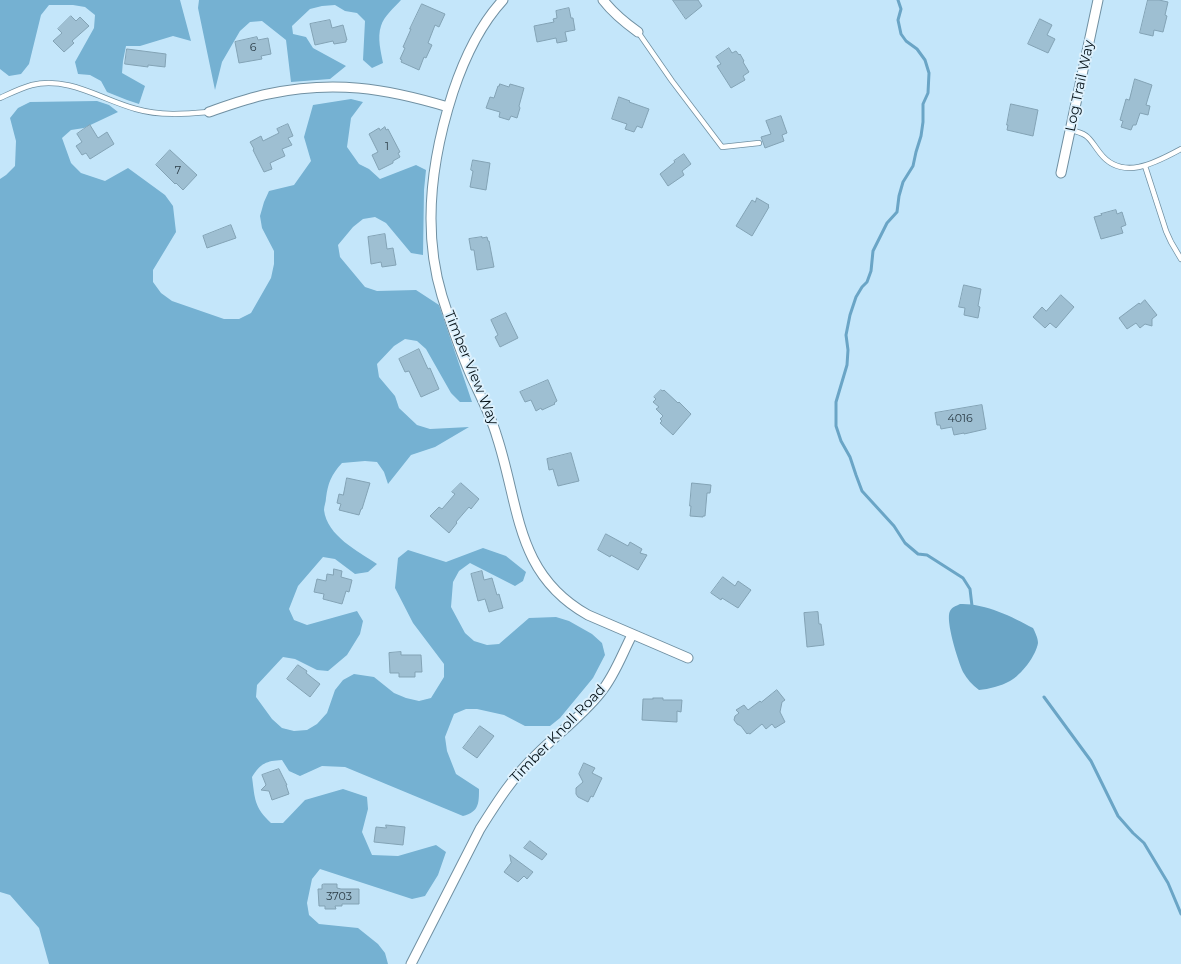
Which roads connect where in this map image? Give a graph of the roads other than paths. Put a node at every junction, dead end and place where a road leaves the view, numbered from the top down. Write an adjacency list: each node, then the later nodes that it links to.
1 (503, 0): 6 (street, Timber View Way)
2 (603, 0): 4 (street)
3 (1098, 0): 8 (street, Log Trail Way)
4 (638, 32): 9 (lane)
5 (0, 98): 7 (lane)
6 (448, 106): 7 (street); 14 (street, Timber View Way)
7 (209, 112)
8 (1070, 130): 11 (lane); 12 (street, Log Trail Way)
9 (759, 143)
10 (1181, 148): 11 (lane)
11 (1145, 166): 13 (lane)
12 (1061, 172)
13 (1181, 259)
14 (632, 635): 15 (street, Timber View Way); 16 (street, Timber Knoll Road)
15 (688, 658)
16 (411, 964)

